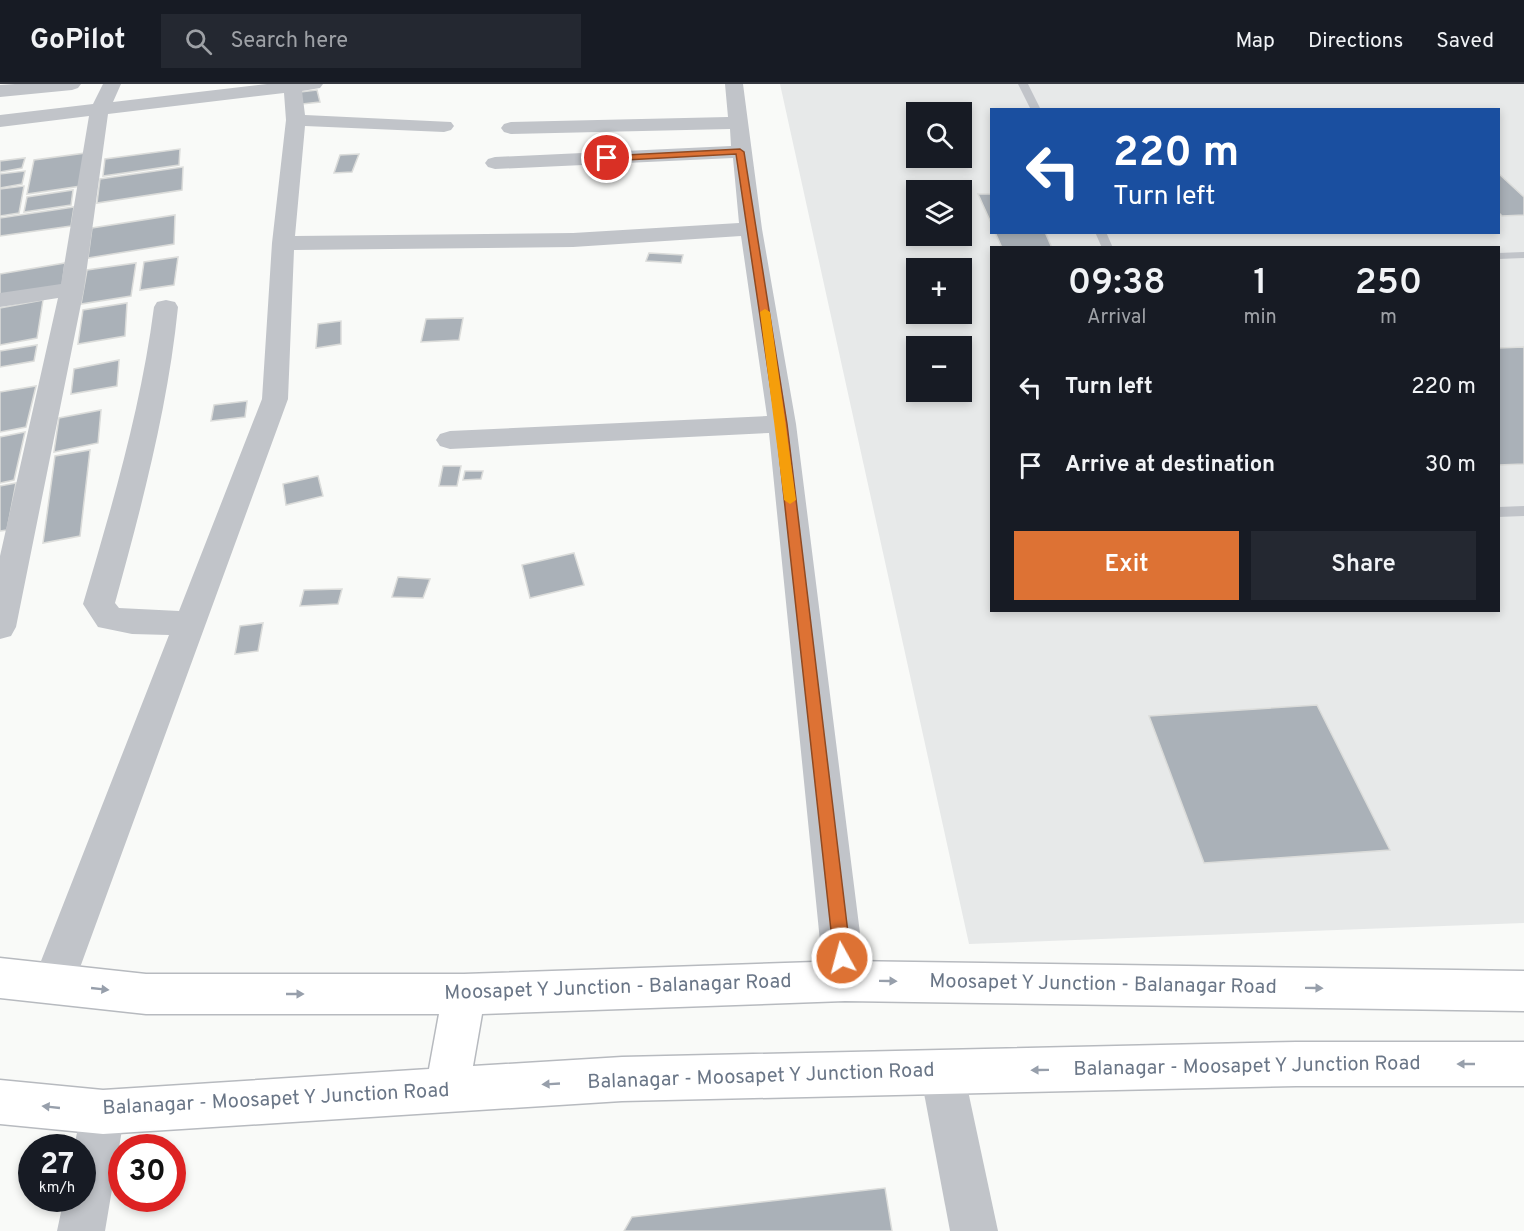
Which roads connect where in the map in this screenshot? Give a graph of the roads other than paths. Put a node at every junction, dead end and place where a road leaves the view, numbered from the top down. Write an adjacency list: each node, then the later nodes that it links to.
1 (72, 84): 6 (street)
2 (112, 84): 8 (street)
3 (734, 84): 11 (street)
4 (1023, 84): 7 (lane)
5 (299, 85): 8 (street); 9 (street)
6 (0, 91)
7 (1035, 108)
8 (99, 111): 10 (street); 20 (street)
9 (296, 120): 12 (street); 17 (street)
10 (0, 121)
11 (738, 123): 13 (street); 14 (street)
12 (444, 126)
13 (511, 128)
14 (740, 152): 15 (street); 16 (street)
15 (495, 163)
16 (751, 229): 17 (street); 23 (street)
17 (283, 243): 27 (street)
18 (1524, 255): 19 (lane)
19 (1500, 256)
20 (72, 289): 21 (street); 28 (street)
21 (0, 300)
22 (166, 307): 27 (street)
23 (782, 424): 24 (street); 30 (street)
24 (450, 440)
25 (1524, 511): 26 (lane)
26 (1500, 512)
27 (190, 623): 31 (street)
28 (0, 627)
29 (0, 978): 31 (main road, Moosapet Y Junction - Balanagar Road)
30 (845, 981): 32 (main road, Moosapet Y Junction - Balanagar Road, one-way to 32); 33 (main road, Moosapet Y Junction - Balanagar Road)
31 (53, 984): 33 (main road, Moosapet Y Junction - Balanagar Road, one-way to 33)
32 (1524, 991)
33 (464, 994): 36 (main road)
34 (1524, 1064): 35 (main road, Balanagar - Moosapet Y Junction Road, one-way to 35)
35 (942, 1072): 36 (main road, Balanagar - Moosapet Y Junction Road, one-way to 36); 40 (street)
36 (447, 1090): 38 (main road, Balanagar - Moosapet Y Junction Road)
37 (0, 1102): 38 (main road, Balanagar - Moosapet Y Junction Road, one-way to 37)
38 (103, 1112): 39 (street)
39 (81, 1231)
40 (974, 1231)

